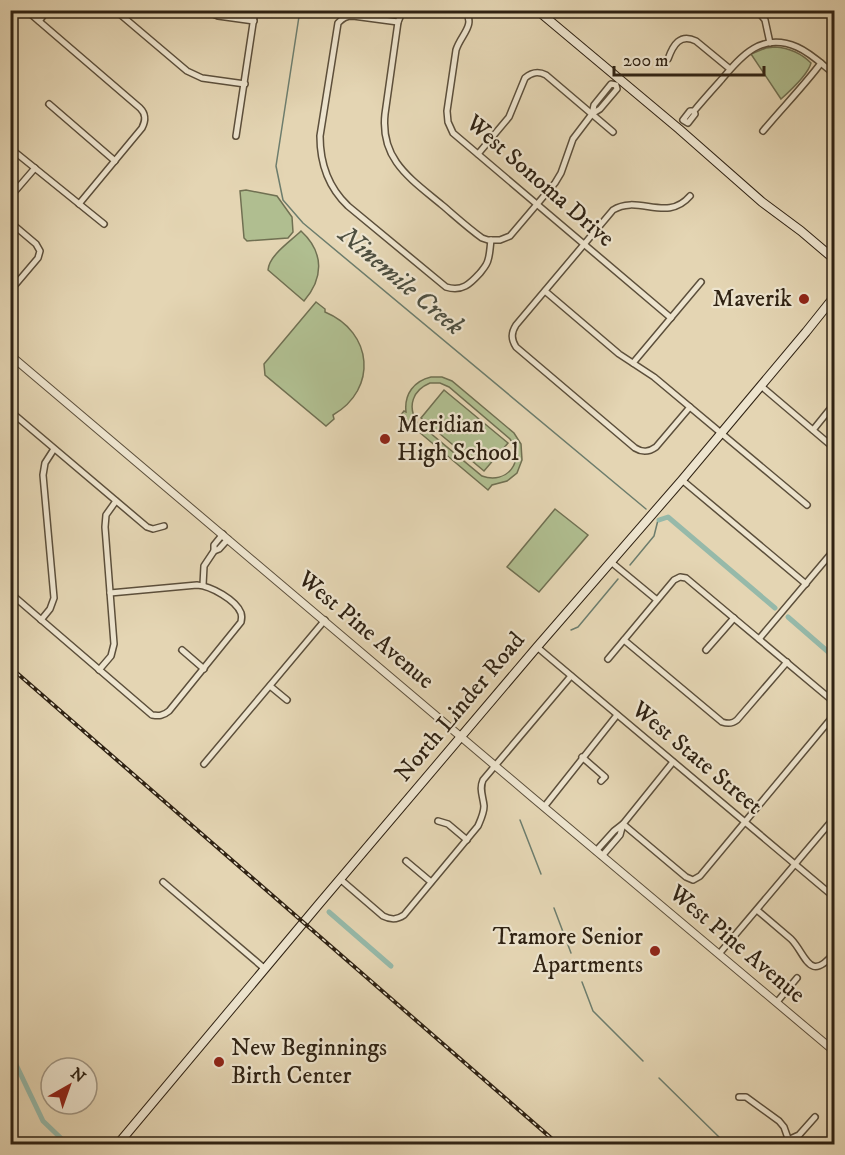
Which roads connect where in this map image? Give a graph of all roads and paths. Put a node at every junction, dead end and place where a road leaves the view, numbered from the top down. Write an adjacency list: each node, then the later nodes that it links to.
1 (26, 10): 10 (street)
2 (48, 10): 10 (street)
3 (115, 10): 19 (street)
4 (204, 10): 11 (street)
5 (255, 10): 11 (street)
6 (403, 10): 12 (street)
7 (465, 10): 27 (street, West Sonoma Drive)
8 (537, 10): 18 (main road)
9 (757, 10): 13 (street)
10 (39, 21): 28 (street)
11 (254, 21): 19 (street)
12 (398, 22): 36 (street); 36 (street)
13 (770, 43): 15 (street); 16 (street)
14 (668, 59): 16 (street)
15 (821, 63): 17 (street); 23 (street)
16 (730, 69): 22 (street)
17 (834, 74)
18 (618, 83): 21 (street); 22 (main road)
19 (245, 84): 25 (street)
20 (49, 104): 28 (street)
21 (592, 114): 24 (street); 27 (street); 33 (street)
22 (679, 129): 38 (main road)
23 (763, 131)
24 (613, 132)
25 (236, 136)
26 (10, 147): 29 (street)
27 (478, 154): 33 (street, West Sonoma Drive)
28 (115, 161): 32 (street)
29 (35, 168): 31 (street); 32 (street)
30 (690, 196): 37 (street)
31 (10, 197)
32 (79, 204): 35 (street)
33 (537, 204): 36 (street); 37 (street, West Sonoma Drive)
34 (10, 222): 40 (street)
35 (104, 224)
36 (491, 240)
37 (584, 244): 41 (street); 43 (street, West Sonoma Drive)
38 (834, 259)
39 (701, 282): 43 (street)
40 (10, 291)
41 (545, 291): 45 (street); 48 (street)
42 (834, 297): 46 (main road, North Linder Road)
43 (671, 318): 45 (street)
44 (11, 357): 58 (street, West Pine Avenue)
45 (633, 363): 48 (street)
46 (761, 386): 50 (street); 51 (main road, North Linder Road)
47 (834, 404): 50 (street)
48 (690, 406): 51 (street)
49 (10, 411): 52 (street)
50 (813, 430): 53 (street)
51 (721, 433): 54 (main road, North Linder Road); 56 (street)
52 (54, 448): 55 (street); 67 (street)
53 (834, 448)
54 (682, 480): 60 (main road, North Linder Road); 61 (street)
55 (116, 501): 57 (street); 64 (street)
56 (807, 505)
57 (164, 526)
58 (225, 536): 62 (street); 68 (street, West Pine Avenue)
59 (834, 550): 61 (street)
60 (611, 562): 65 (street); 71 (main road, North Linder Road)
61 (806, 584): 69 (street)
62 (203, 585): 64 (street); 76 (street)
63 (10, 593): 67 (street)
64 (111, 593): 77 (street)
65 (657, 600): 66 (street); 70 (street)
66 (734, 618): 69 (street); 73 (street)
67 (41, 620): 77 (street)
68 (325, 620): 79 (street); 84 (street, West Pine Avenue)
69 (759, 639): 75 (street)
70 (624, 640): 74 (street); 75 (street)
71 (537, 646): 78 (street, West State Street); 84 (main road, North Linder Road)
72 (182, 650): 76 (street)
73 (706, 650)
74 (608, 659)
75 (787, 662): 81 (street)
76 (204, 669): 77 (street)
77 (99, 670)
78 (571, 676): 82 (street, West State Street); 88 (street)
79 (270, 686): 80 (street); 87 (street)
80 (287, 700)
81 (834, 702)
82 (617, 715): 85 (street); 86 (street, West State Street)
83 (834, 715): 93 (street)
84 (460, 736): 88 (street, West Pine Avenue); 99 (main road, North Linder Road)
85 (582, 757): 89 (street); 90 (street)
86 (674, 762): 93 (street, West State Street); 94 (street)
87 (204, 764)
88 (495, 766): 90 (street, West Pine Avenue); 95 (street)
89 (601, 781)
90 (544, 807): 96 (street, West Pine Avenue)
91 (834, 818): 98 (street)
92 (438, 821): 95 (street)
93 (746, 822): 94 (street); 98 (street, West State Street)
94 (623, 824): 96 (street)
95 (467, 840): 101 (street)
96 (599, 854): 105 (street, West Pine Avenue)
97 (406, 861): 101 (street)
98 (796, 864): 102 (street, West State Street); 103 (street)
99 (340, 879): 101 (street); 106 (main road, North Linder Road)
100 (163, 882): 106 (street)
101 (431, 882)
102 (834, 897)
103 (757, 910): 104 (street); 105 (street)
104 (834, 953)
105 (719, 954): 108 (street, West Pine Avenue)
106 (265, 969): 113 (main road, North Linder Road)
107 (797, 978): 108 (street)
108 (777, 1002): 109 (street, West Pine Avenue)
109 (834, 1051)
110 (739, 1097): 112 (street)
111 (815, 1117): 112 (street)
112 (789, 1142)
113 (118, 1144)

